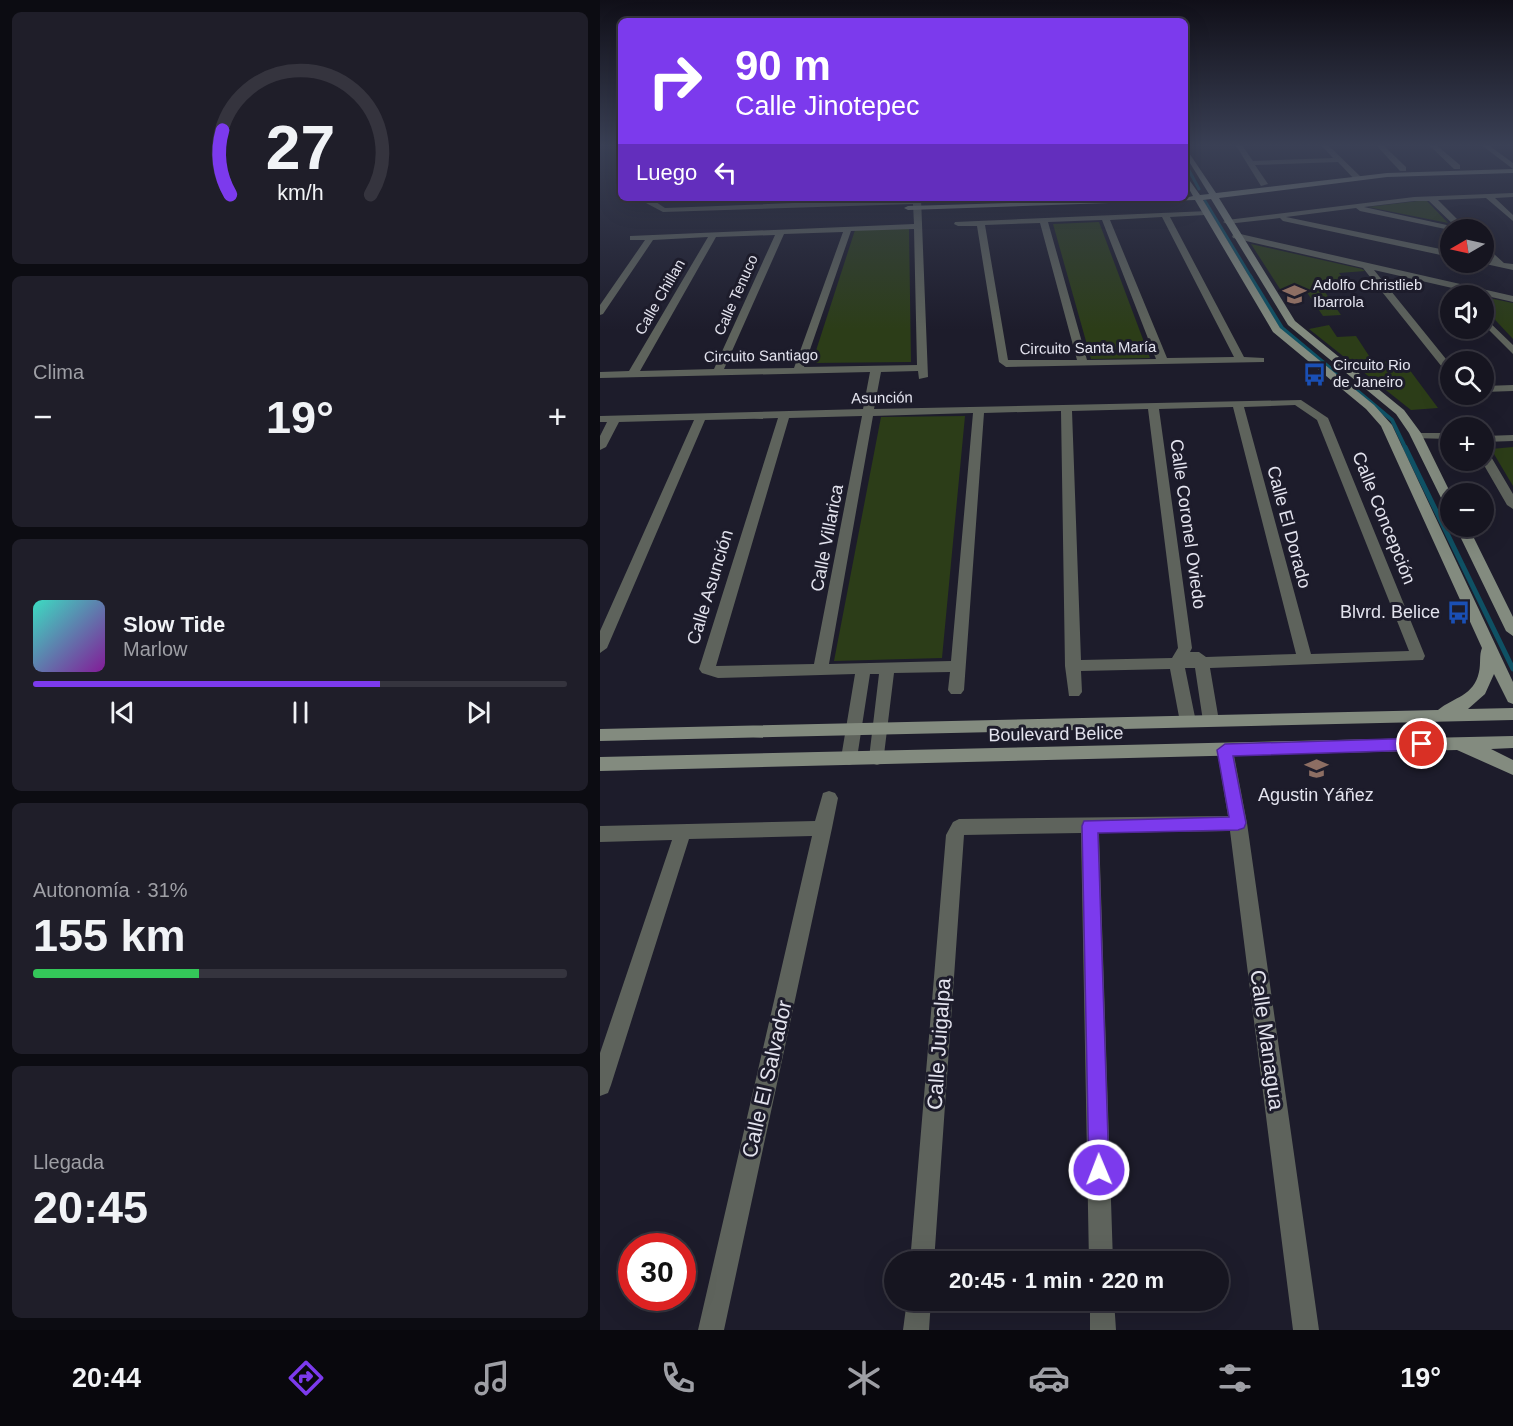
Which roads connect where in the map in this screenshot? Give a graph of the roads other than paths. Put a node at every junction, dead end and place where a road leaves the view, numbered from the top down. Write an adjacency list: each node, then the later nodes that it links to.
1 (657, 206): 11 (street)
2 (725, 206): 11 (street)
3 (908, 206): 23 (street)
4 (917, 206): 23 (street)
5 (1200, 206): 12 (street)
6 (1218, 206): 22 (street)
7 (1356, 206): 10 (street)
8 (1439, 206): 16 (street)
9 (1499, 206): 17 (street)
10 (1347, 207): 13 (street); 24 (street)
11 (705, 208)
12 (1207, 215): 14 (street); 75 (street)
13 (1272, 216): 18 (street); 22 (street)
14 (1165, 217): 15 (street); 45 (street)
15 (1105, 218): 19 (street); 46 (street)
16 (1451, 219)
17 (1513, 219)
18 (1284, 220): 22 (street); 31 (street)
19 (1044, 221): 21 (street); 47 (street)
20 (958, 224): 21 (street)
21 (981, 224): 47 (street, Circuito Santa María)
22 (1229, 224): 29 (street)
23 (913, 226): 25 (street); 49 (street, Circuito Santiago)
24 (1440, 226)
25 (848, 229): 26 (street); 48 (street)
26 (781, 231): 27 (street); 50 (street, Calle Tenuco)
27 (714, 234): 28 (street); 51 (street, Calle Chillan)
28 (651, 237): 30 (street); 40 (street)
29 (1236, 237): 35 (street); 67 (street)
30 (633, 238)
31 (1440, 252)
32 (1494, 257): 34 (street)
33 (1494, 263): 34 (street)
34 (1501, 264): 36 (street)
35 (1367, 267): 37 (street); 43 (street)
36 (1513, 267)
37 (1448, 285)
38 (1494, 295): 39 (street)
39 (1513, 299)
40 (600, 312)
41 (1494, 331): 42 (street)
42 (1513, 351)
43 (1440, 358)
44 (1260, 360): 45 (street, Circuito Santa María)
45 (1241, 361): 46 (street, Circuito Santa María)
46 (1163, 362): 47 (street, Circuito Santa María)
47 (1083, 364)
48 (798, 370): 49 (street, Circuito Santiago); 50 (street, Circuito Santiago)
49 (876, 370): 60 (street, Calle Villarica)
50 (718, 371): 51 (street, Circuito Santiago)
51 (633, 374): 52 (street, Circuito Santiago)
52 (600, 375)
53 (1513, 388): 54 (street)
54 (1494, 389)
55 (1238, 404): 56 (street, Calle Concepción); 78 (street, Calle El Dorado); 78 (street, Calle Concepción)
56 (1153, 406): 57 (street, Calle Concepción); 77 (street, Calle Coronel Oviedo)
57 (1066, 408): 58 (street, Calle Concepción); 82 (street)
58 (979, 410): 60 (street, Asunción); 81 (street)
59 (785, 414): 60 (street, Asunción); 61 (street, Asunción); 85 (street, Calle Asunción)
60 (868, 414): 85 (street, Calle Villarica)
61 (701, 416): 62 (street, Asunción); 76 (street)
62 (615, 418): 63 (street, Asunción); 69 (street)
63 (600, 419)
64 (1440, 437): 67 (street)
65 (1513, 438): 66 (street)
66 (1494, 439)
67 (1419, 440): 68 (street); 71 (street)
68 (1440, 443)
69 (600, 447)
70 (1493, 471): 72 (street)
71 (1440, 483)
72 (1513, 505)
73 (1466, 537): 74 (street)
74 (1513, 631)
75 (1487, 642): 88 (street); 90 (street)
76 (600, 648)
77 (1185, 648): 79 (street); 80 (street)
78 (1305, 659): 79 (street, Calle Concepción)
79 (1201, 661): 80 (street, Calle Concepción); 91 (street)
80 (1176, 663): 82 (street, Calle Concepción); 92 (street)
81 (958, 666): 83 (street, Calle Asunción); 86 (street)
82 (1073, 666): 87 (street)
83 (887, 668): 84 (street, Calle Asunción); 93 (street)
84 (864, 669): 85 (street, Calle Asunción); 94 (street)
85 (820, 670)
86 (956, 690)
87 (1074, 692)
88 (1513, 698)
89 (1513, 714): 90 (street, Boulevard Belice)
90 (1429, 716): 91 (street, Boulevard Belice)
91 (1211, 721): 92 (street, Boulevard Belice)
92 (1188, 722): 93 (street, Boulevard Belice)
93 (879, 728): 94 (street, Boulevard Belice); 100 (street)
94 (854, 729): 95 (street, Boulevard Belice); 99 (street)
95 (600, 735)
96 (1513, 742): 97 (street, Boulevard Belice)
97 (1444, 743): 98 (street, Boulevard Belice); 102 (street)
98 (1225, 750): 100 (street, Boulevard Belice); 104 (street, Calle Managua)
99 (849, 758): 100 (street, Boulevard Belice); 101 (street, Boulevard Belice)
100 (877, 758)
101 (600, 764)
102 (1513, 768)
103 (829, 798): 106 (street, Calle El Salvador)
104 (1238, 823): 105 (street); 117 (street, Calle Managua)
105 (1090, 826): 110 (street, Calle Juigalpa); 111 (street)
106 (823, 828): 107 (street); 114 (street, Calle El Salvador)
107 (683, 832): 108 (street); 109 (street)
108 (600, 834)
109 (600, 1085)
110 (923, 1251)
111 (1101, 1251)
112 (918, 1311): 115 (street)
113 (1102, 1311): 116 (street)
114 (711, 1330)
115 (916, 1330)
116 (1103, 1330)
117 (1306, 1330)

